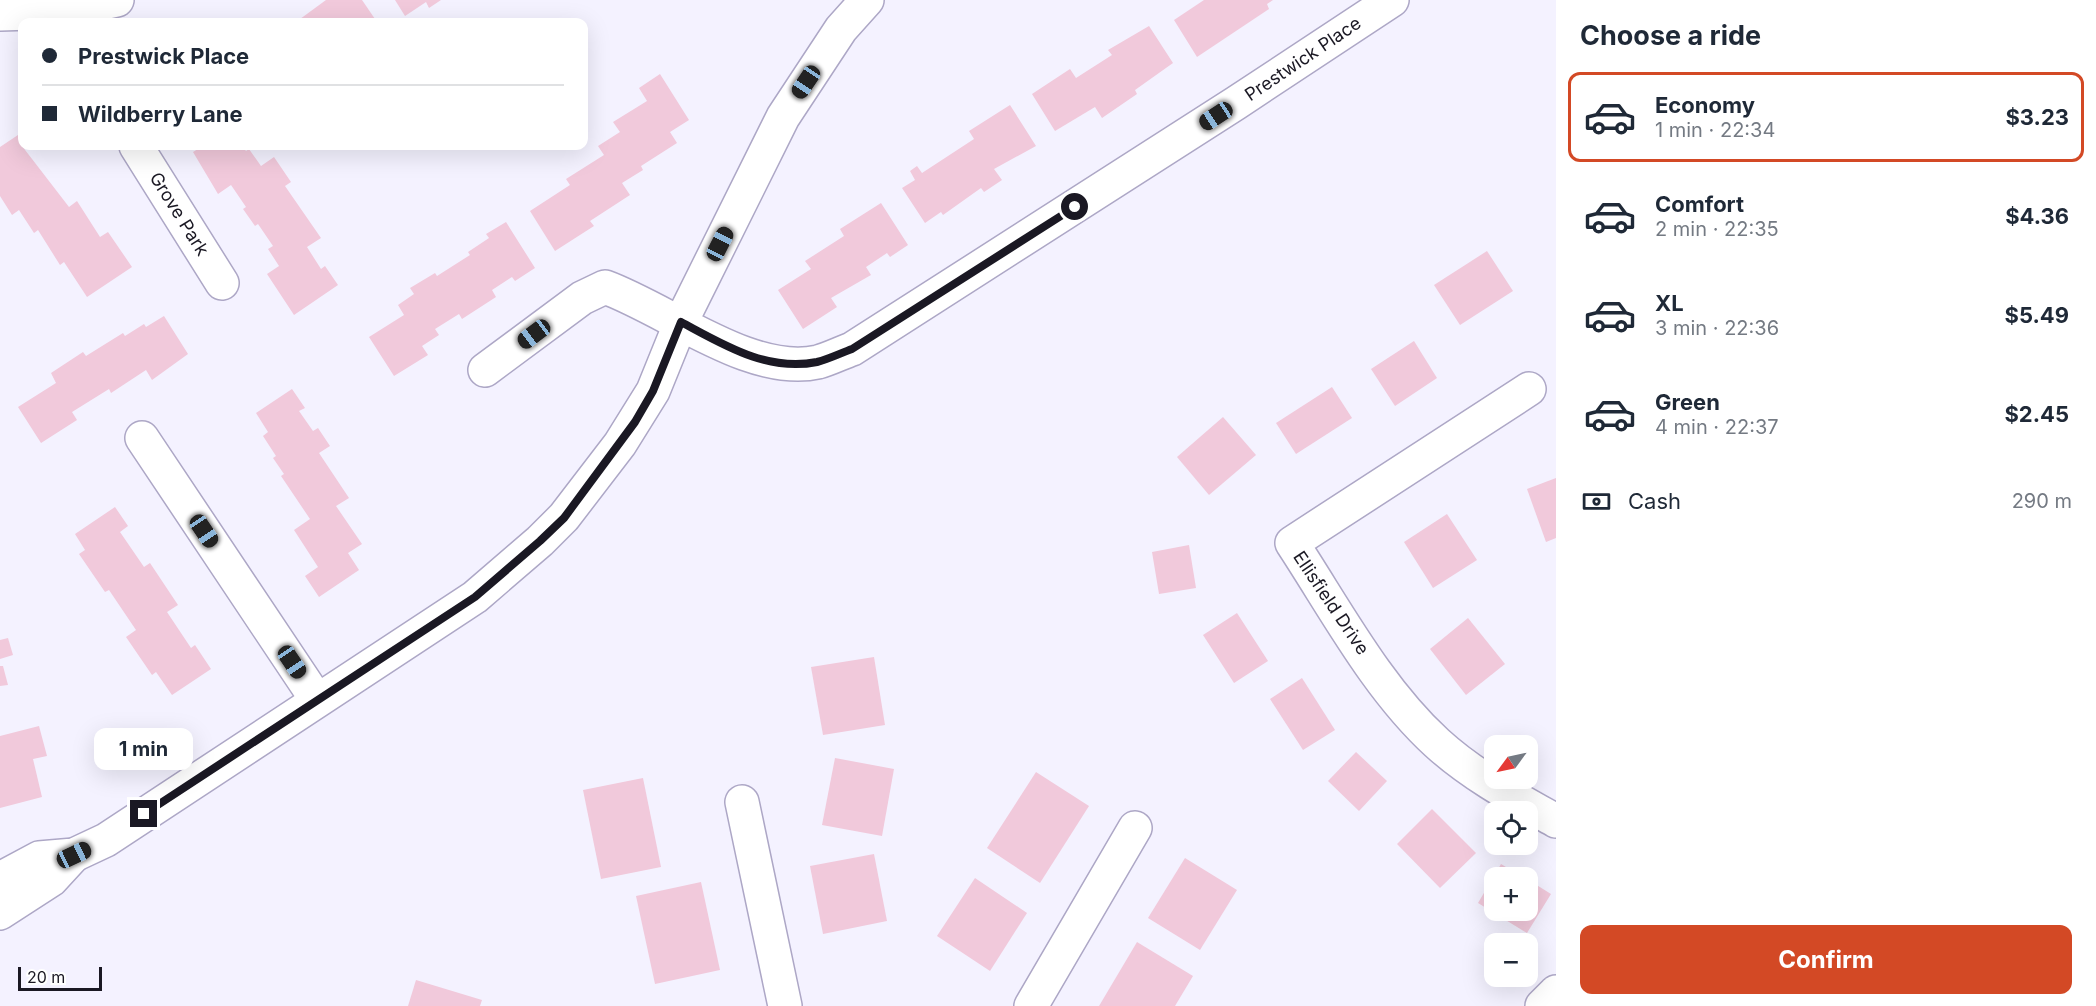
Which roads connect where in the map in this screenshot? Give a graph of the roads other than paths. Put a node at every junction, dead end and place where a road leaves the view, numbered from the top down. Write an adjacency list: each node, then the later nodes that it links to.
1 (117, 0): 5 (street)
2 (867, 0): 8 (street)
3 (1392, 0): 8 (street, Prestwick Place)
4 (0, 14): 5 (street)
5 (66, 17)
6 (139, 150): 7 (street, Grove Park)
7 (222, 283)
8 (681, 322): 9 (street, Prestwick Place); 12 (street)
9 (485, 370)
10 (1529, 389): 14 (street, Ellisfield Drive)
11 (142, 438): 12 (street)
12 (317, 700): 16 (street)
13 (742, 802): 20 (street)
14 (1556, 821)
15 (1135, 828): 21 (street)
16 (74, 855): 17 (street); 18 (street)
17 (0, 879)
18 (0, 913)
19 (1556, 992): 22 (street)
20 (785, 1006)
21 (1031, 1006)
22 (1542, 1006)

